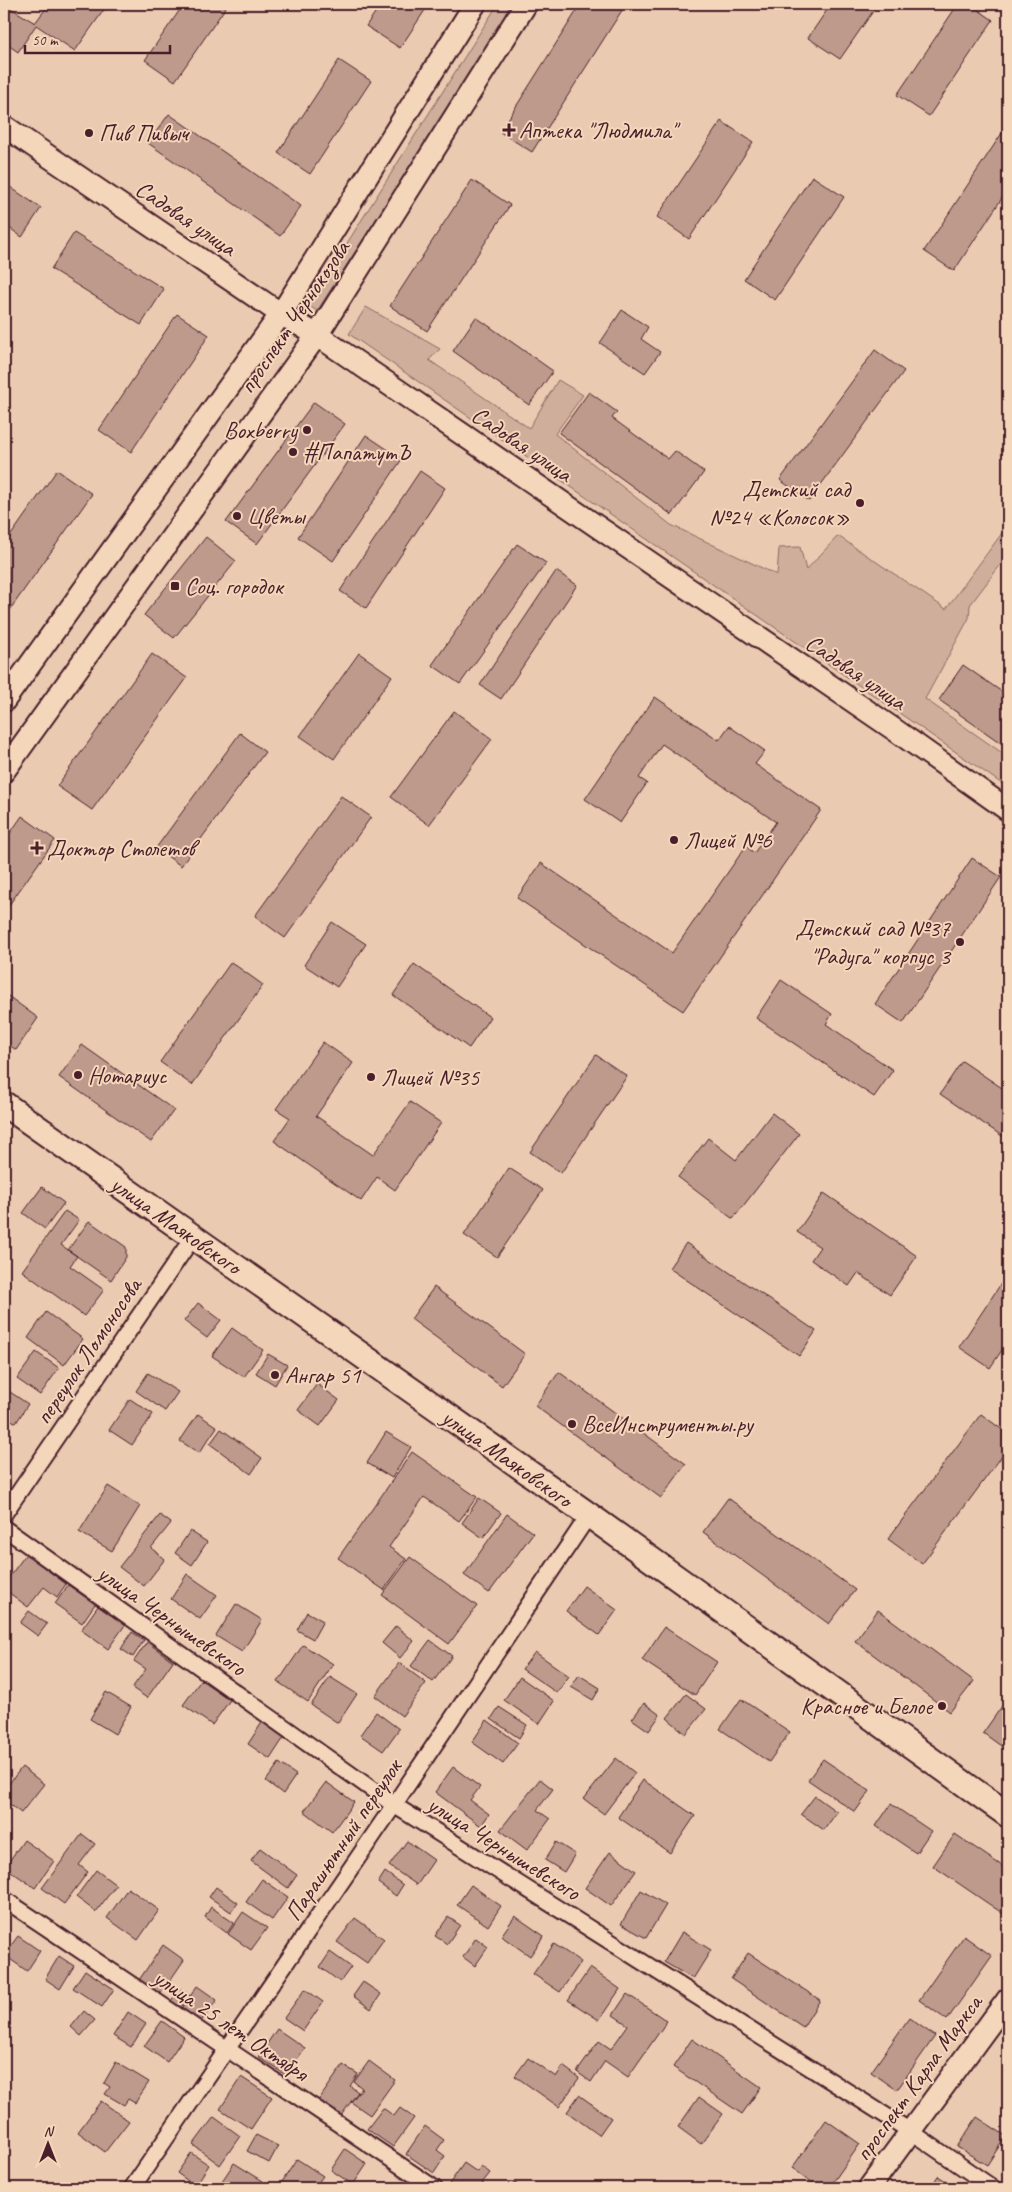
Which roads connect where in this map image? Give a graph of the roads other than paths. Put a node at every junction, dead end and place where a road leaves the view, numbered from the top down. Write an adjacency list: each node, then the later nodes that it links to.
1 (475, 4): 4 (street, проспект Чернокозова)
2 (526, 4): 5 (street, проспект Чернокозова)
3 (4, 126): 4 (street, Садовая улица)
4 (280, 314): 5 (street, Садовая улица); 6 (street, проспект Чернокозова)
5 (317, 335): 7 (street, проспект Чернокозова); 8 (street, Садовая улица)
6 (4, 701)
7 (4, 771)
8 (1008, 810)
9 (4, 1104): 10 (main road, улица Маяковского)
10 (193, 1237): 11 (street, переулок Ломоносова); 12 (main road, улица Маяковского)
11 (4, 1514)
12 (589, 1516): 14 (street, Парашютный переулок); 15 (main road, улица Маяковского)
13 (4, 1528): 14 (street, улица Чернышевского)
14 (394, 1805): 18 (street, Парашютный переулок); 19 (street, улица Чернышевского)
15 (1008, 1815)
16 (4, 1899): 18 (street, улица 25 лет Октября)
17 (1008, 1999): 19 (street, проспект Карла Маркса)
18 (228, 2050): 20 (street, Парашютный переулок); 21 (street, улица 25 лет Октября)
19 (910, 2131): 22 (street, проспект Карла Маркса); 23 (street, улица Чернышевского)
20 (132, 2188)
21 (434, 2188)
22 (869, 2188)
23 (993, 2188)

